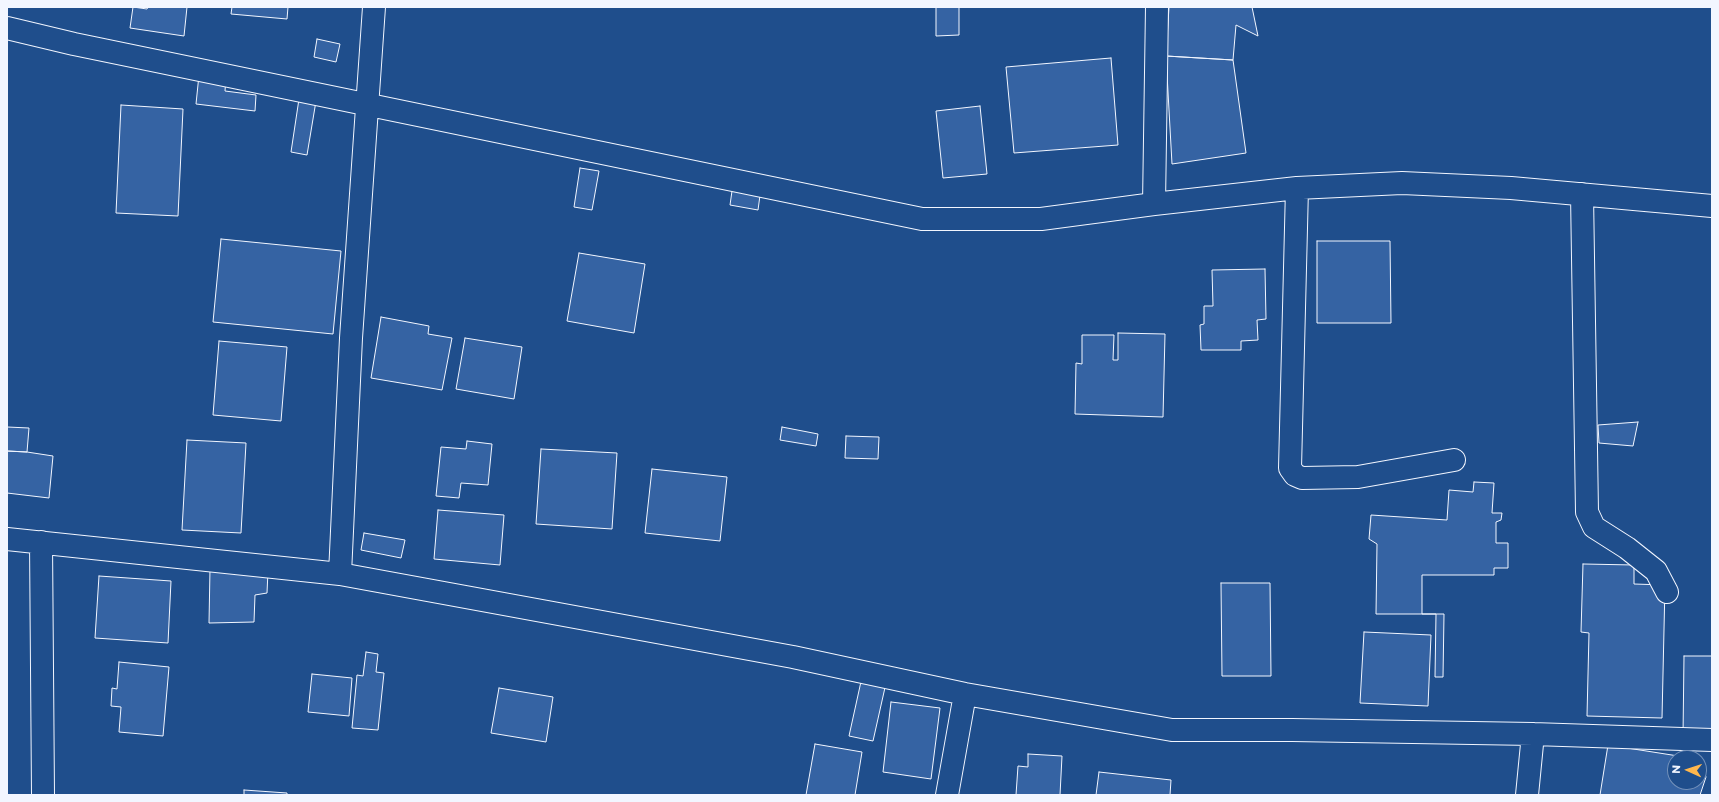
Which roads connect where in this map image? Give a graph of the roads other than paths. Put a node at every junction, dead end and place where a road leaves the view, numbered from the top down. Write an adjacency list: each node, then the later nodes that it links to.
1 (374, 7): 4 (street)
2 (1157, 7): 7 (street)
3 (7, 28): 4 (street)
4 (367, 104): 7 (street); 12 (street)
5 (1297, 188): 6 (street); 7 (street); 9 (street)
6 (1582, 194): 8 (street); 13 (street)
7 (1154, 204)
8 (1712, 206)
9 (1454, 460)
10 (7, 539): 11 (street)
11 (41, 542): 12 (street); 17 (street)
12 (340, 574): 14 (street)
13 (1667, 592)
14 (965, 694): 15 (street); 18 (street)
15 (1533, 734): 16 (street); 19 (street)
16 (1712, 740)
17 (43, 795)
18 (947, 795)
19 (1527, 795)

